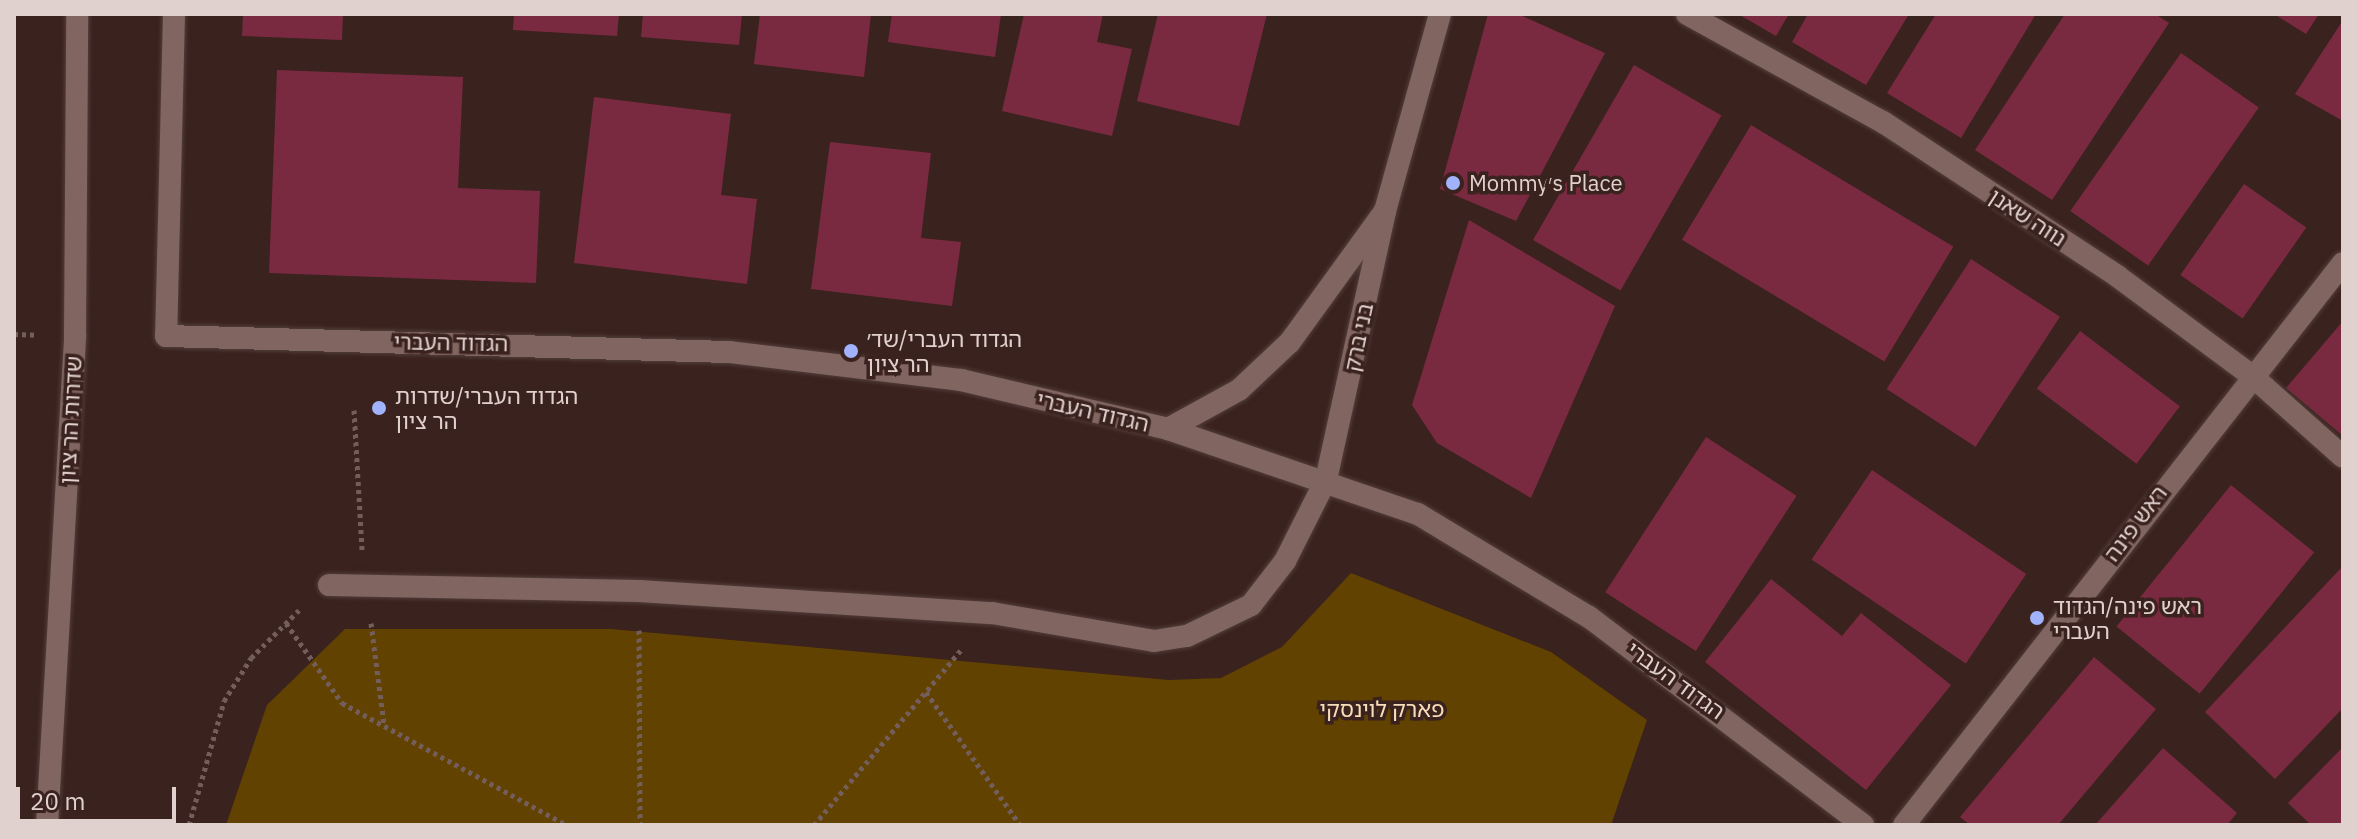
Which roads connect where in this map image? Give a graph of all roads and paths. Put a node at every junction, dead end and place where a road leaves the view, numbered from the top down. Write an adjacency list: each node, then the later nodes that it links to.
1 (77, 14): 16 (street, שדרות הר ציון)
2 (174, 14): 8 (street, הגדוד העברי)
3 (1440, 14): 5 (street, בני ברק)
4 (1687, 14): 7 (street, נווה שאנן)
5 (1385, 211): 8 (street); 10 (street, בני ברק)
6 (2343, 263): 7 (street, ראש פינה)
7 (2251, 375): 9 (street, נווה שאנן); 23 (street, ראש פינה)
8 (1168, 429): 10 (street, הגדוד העברי)
9 (2343, 457)
10 (1326, 480): 13 (street, בני ברק); 22 (street, הגדוד העברי)
11 (329, 585): 12 (street, בני ברק); 14 (path)
12 (639, 591): 13 (street, בני ברק); 19 (path)
13 (992, 613): 15 (path)
14 (286, 623): 17 (path); 18 (path)
15 (926, 692): 20 (path); 21 (path)
16 (47, 825)
17 (189, 825)
18 (567, 825)
19 (640, 825)
20 (814, 825)
21 (1020, 825)
22 (1863, 825)
23 (1904, 825)

